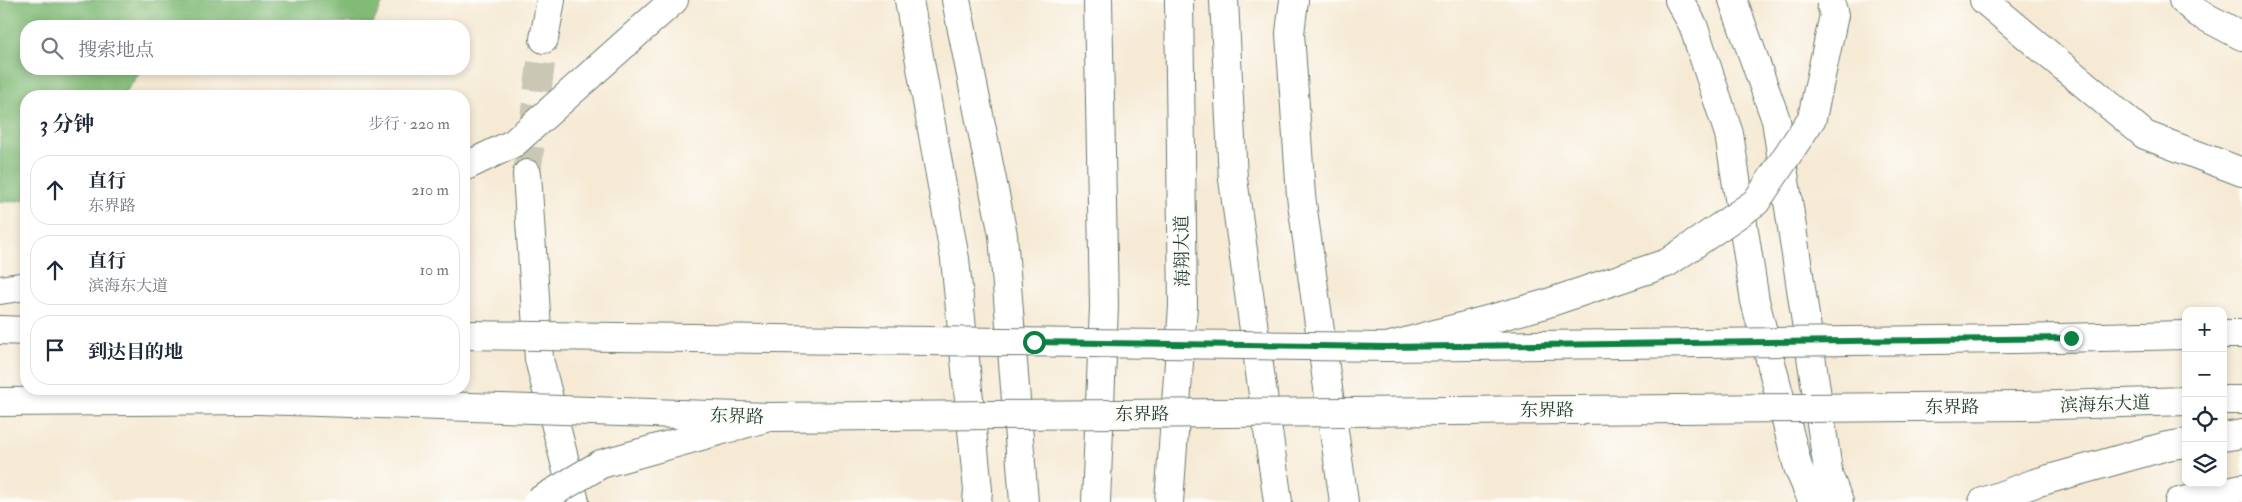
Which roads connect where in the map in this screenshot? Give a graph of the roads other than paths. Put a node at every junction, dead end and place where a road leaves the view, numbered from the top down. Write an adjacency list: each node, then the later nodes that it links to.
1 (550, 0): 15 (main road)
2 (674, 0): 16 (main road)
3 (909, 0): 40 (main road)
4 (956, 0): 41 (main road)
5 (1098, 0): 42 (main road)
6 (1179, 0): 43 (main road, 海翔大道)
7 (1224, 0): 44 (main road)
8 (1294, 0): 45 (main road)
9 (1679, 0): 46 (main road)
10 (1733, 0): 47 (main road)
11 (1830, 0): 27 (main road, bridge)
12 (1984, 0): 17 (main road)
13 (2183, 0): 14 (main road)
14 (2242, 36)
15 (544, 39)
16 (470, 164)
17 (2242, 172)
18 (527, 174): 39 (main road)
19 (20, 287): 20 (main road)
20 (0, 290)
21 (0, 330): 22 (main road)
22 (20, 331)
23 (2227, 334): 24 (main road)
24 (2242, 334)
25 (470, 335): 27 (main road, bridge)
26 (2182, 335): 27 (main road, bridge)
27 (1387, 347)
28 (2227, 400): 29 (main road)
29 (2242, 400)
30 (2182, 401): 32 (main road, 滨海东大道)
31 (0, 402): 33 (main road, 东界路, bridge)
32 (2024, 406): 33 (main road, 东界路, bridge)
33 (769, 417): 38 (main road, bridge)
34 (2242, 434): 35 (main road)
35 (2227, 436)
36 (2182, 444): 48 (main road)
37 (2242, 488): 49 (main road)
38 (537, 502)
39 (575, 502)
40 (977, 502)
41 (1024, 502)
42 (1096, 502)
43 (1169, 502)
44 (1278, 502)
45 (1344, 502)
46 (1813, 502)
47 (1839, 502)
48 (1983, 502)
49 (2179, 502)

